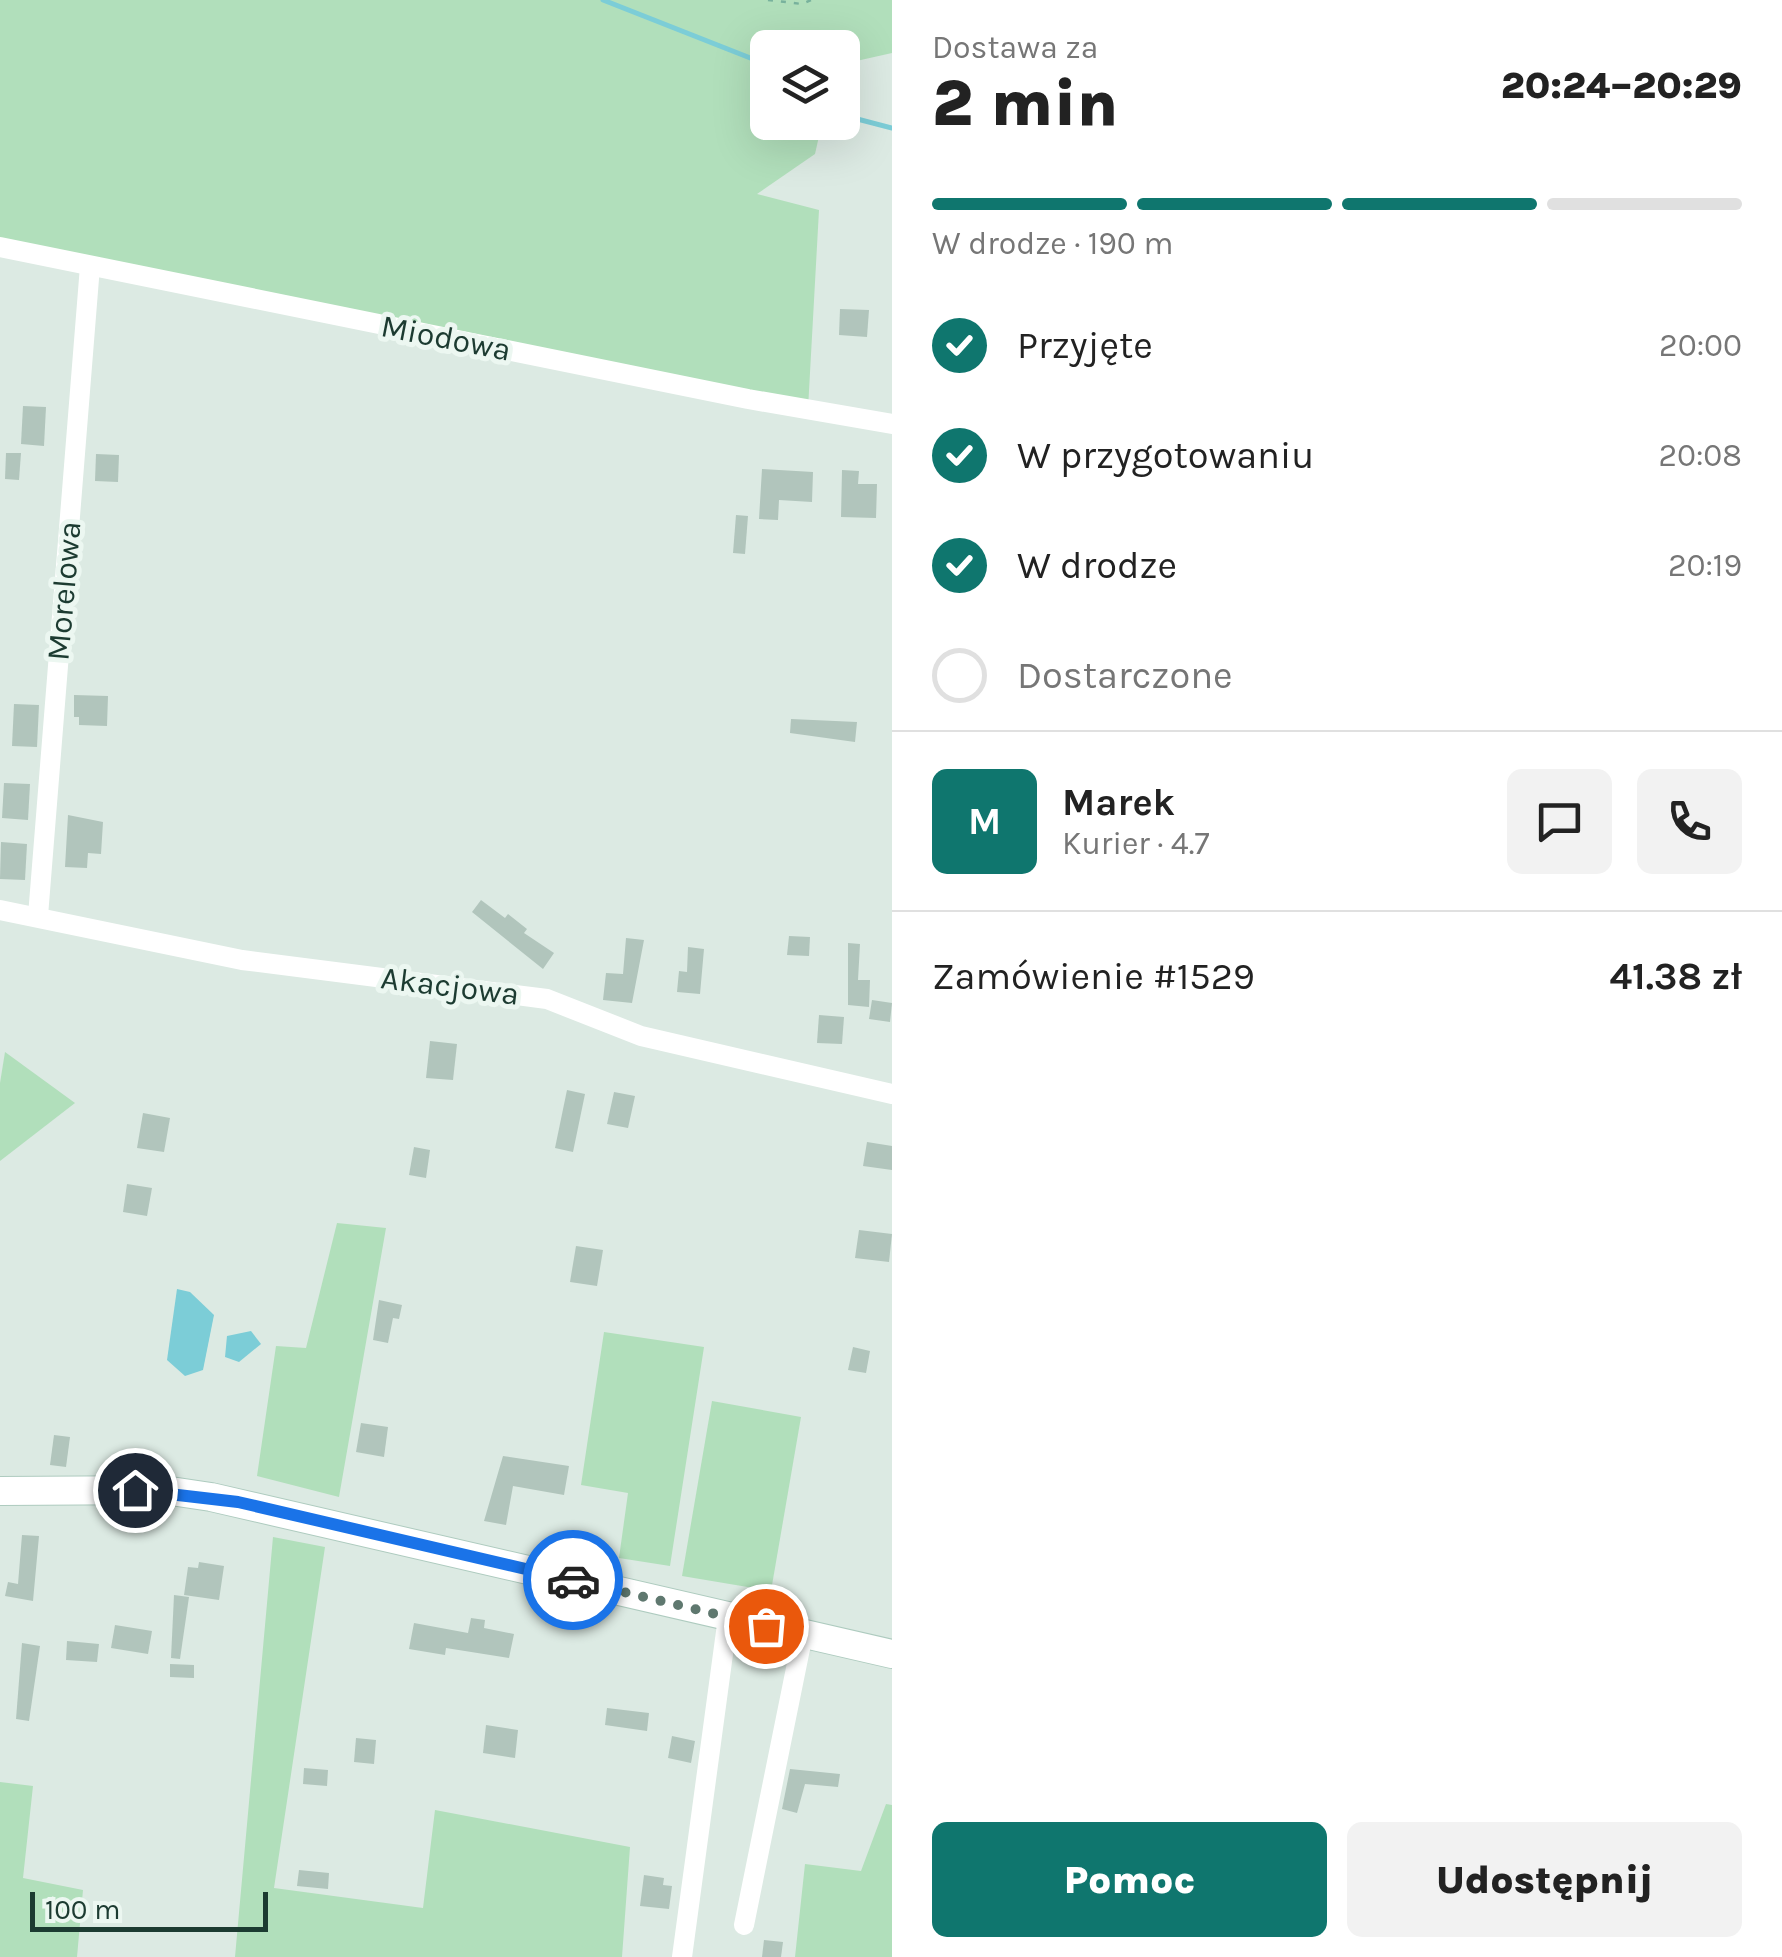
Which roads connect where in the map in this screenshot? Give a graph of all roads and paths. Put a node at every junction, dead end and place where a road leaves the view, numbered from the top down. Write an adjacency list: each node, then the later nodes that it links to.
1 (768, 0): 2 (path)
2 (811, 0)
3 (0, 248): 4 (street, Miodowa)
4 (90, 266): 5 (street, Miodowa); 7 (street, Morelowa)
5 (892, 424)
6 (0, 910): 7 (street, Akacjowa)
7 (38, 916): 8 (street, Akacjowa)
8 (892, 1094)
9 (0, 1491): 10 (main road)
10 (728, 1617): 11 (main road); 14 (street)
11 (803, 1634): 12 (main road); 13 (street)
12 (892, 1654)
13 (744, 1924)
14 (682, 1957)

